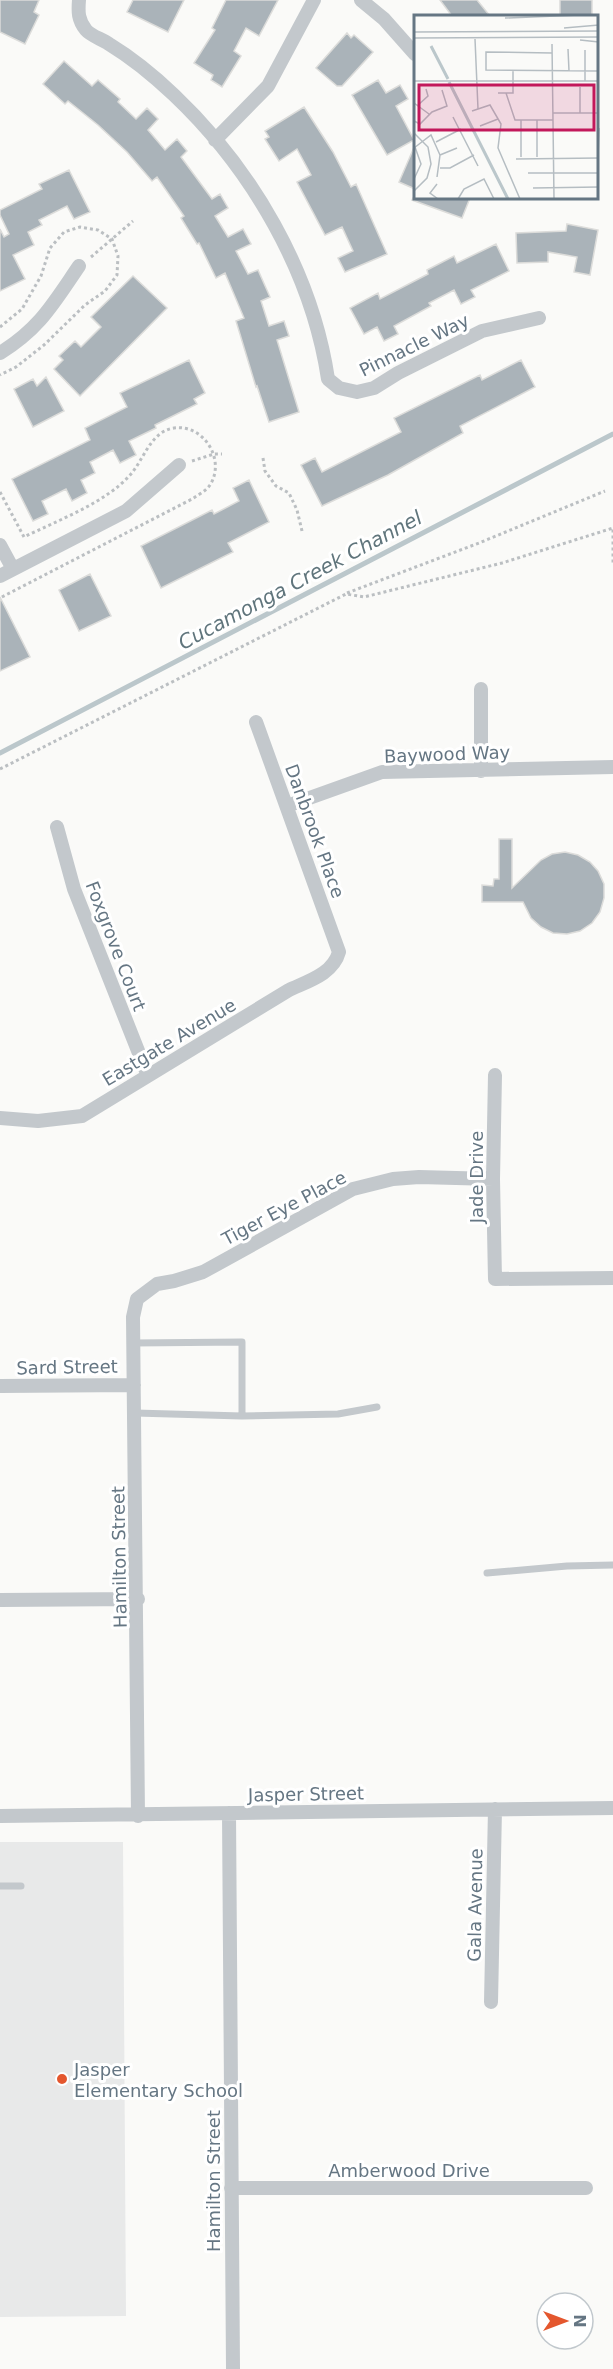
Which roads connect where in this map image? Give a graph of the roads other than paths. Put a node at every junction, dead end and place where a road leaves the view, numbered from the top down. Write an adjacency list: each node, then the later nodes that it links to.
1 (79, 0): 5 (street)
2 (314, 0): 5 (street)
3 (361, 0): 4 (street)
4 (414, 53)
5 (214, 140): 7 (street, Pinnacle Way)
6 (79, 266): 8 (street)
7 (539, 318)
8 (0, 353)
9 (179, 465): 11 (street)
10 (0, 545): 11 (street)
11 (6, 573)
12 (481, 689): 15 (street)
13 (255, 722): 16 (street, Danbrook Place)
14 (613, 767): 15 (street, Baywood Way)
15 (481, 771): 16 (street, Baywood Way)
16 (287, 806): 18 (street, Danbrook Place)
17 (57, 827): 20 (street, Foxgrove Court)
18 (339, 952): 20 (street, Eastgate Avenue)
19 (495, 1075): 22 (street, Jade Drive)
20 (148, 1076): 21 (street, Eastgate Avenue)
21 (0, 1118)
22 (493, 1179): 23 (street, Jade Drive); 24 (street, Tiger Eye Place)
23 (613, 1278)
24 (137, 1299): 25 (street, Hamilton Street)
25 (134, 1343): 26 (street, Hamilton Street); 30 (lane)
26 (134, 1385): 27 (street, Sard Street); 29 (street, Hamilton Street)
27 (0, 1386)
28 (377, 1407): 30 (lane)
29 (135, 1413): 30 (lane); 33 (street, Hamilton Street)
30 (242, 1416)
31 (613, 1565): 32 (lane)
32 (487, 1574)
33 (138, 1599): 34 (street); 39 (street, Hamilton Street)
34 (0, 1600)
35 (613, 1808): 36 (street, Jasper Street)
36 (495, 1809): 37 (street, Jasper Street); 42 (street, Gala Avenue)
37 (229, 1813): 39 (street, Jasper Street); 43 (street, Hamilton Street)
38 (0, 1816): 39 (street, Jasper Street)
39 (138, 1816)
40 (0, 1886): 41 (lane)
41 (21, 1886)
42 (492, 2002)
43 (231, 2188): 44 (street, Amberwood Drive); 45 (street, Hamilton Street)
44 (586, 2188)
45 (233, 2369)

